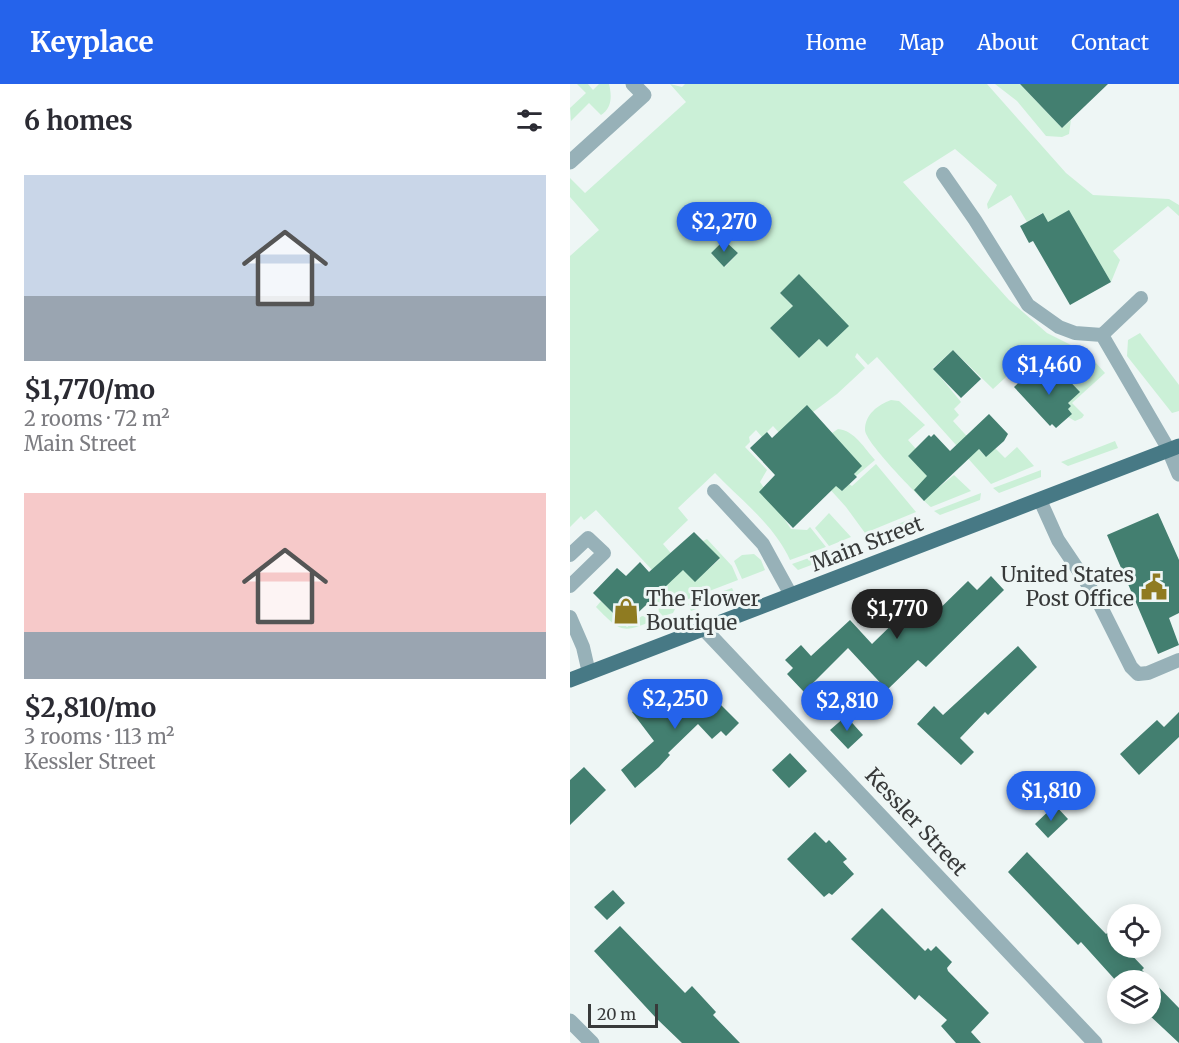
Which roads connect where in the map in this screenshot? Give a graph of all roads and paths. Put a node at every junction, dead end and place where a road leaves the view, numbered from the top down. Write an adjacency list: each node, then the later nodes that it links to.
1 (639, 89): 2 (street)
2 (570, 162)
3 (943, 174): 5 (lane)
4 (1141, 298): 5 (lane)
5 (1102, 335): 6 (lane)
6 (1174, 448): 7 (street); 9 (main road, Main Street)
7 (1179, 474)
8 (714, 491): 12 (lane)
9 (1040, 500): 12 (main road, Main Street); 15 (lane)
10 (570, 555): 11 (lane)
11 (570, 586)
12 (791, 596): 14 (main road, Main Street)
13 (570, 617): 16 (lane)
14 (705, 630): 16 (main road, Main Street); 20 (street, Kessler Street)
15 (1179, 660)
16 (589, 673): 17 (main road, Main Street)
17 (570, 680)
18 (570, 1021): 19 (street)
19 (592, 1043)
20 (1095, 1043)

